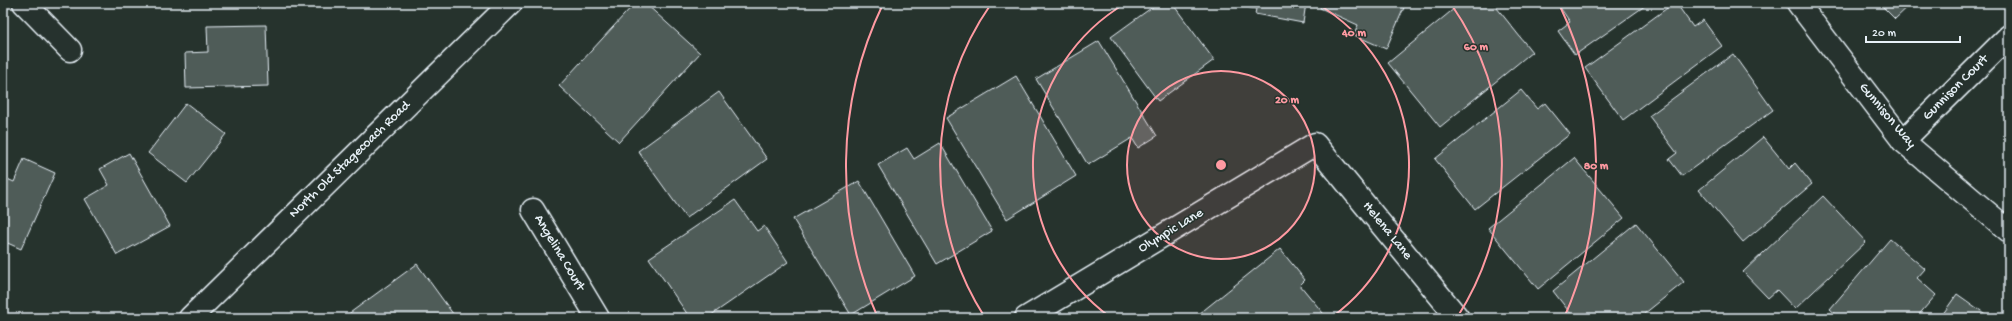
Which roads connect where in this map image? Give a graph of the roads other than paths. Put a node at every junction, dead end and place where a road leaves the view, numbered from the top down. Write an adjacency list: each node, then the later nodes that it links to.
1 (24, 3): 5 (street)
2 (511, 3): 10 (street, North Old Stagecoach Road)
3 (1798, 3): 6 (street, Gunnison Way)
4 (2009, 36): 6 (street, Gunnison Court)
5 (70, 50)
6 (1903, 141): 9 (street, Gunnison Way)
7 (1315, 144): 12 (street, Olympic Lane); 13 (street, Helena Lane)
8 (533, 210): 11 (street, Angelina Court)
9 (2009, 232)
10 (190, 318)
11 (598, 318)
12 (1026, 318)
13 (1458, 318)

